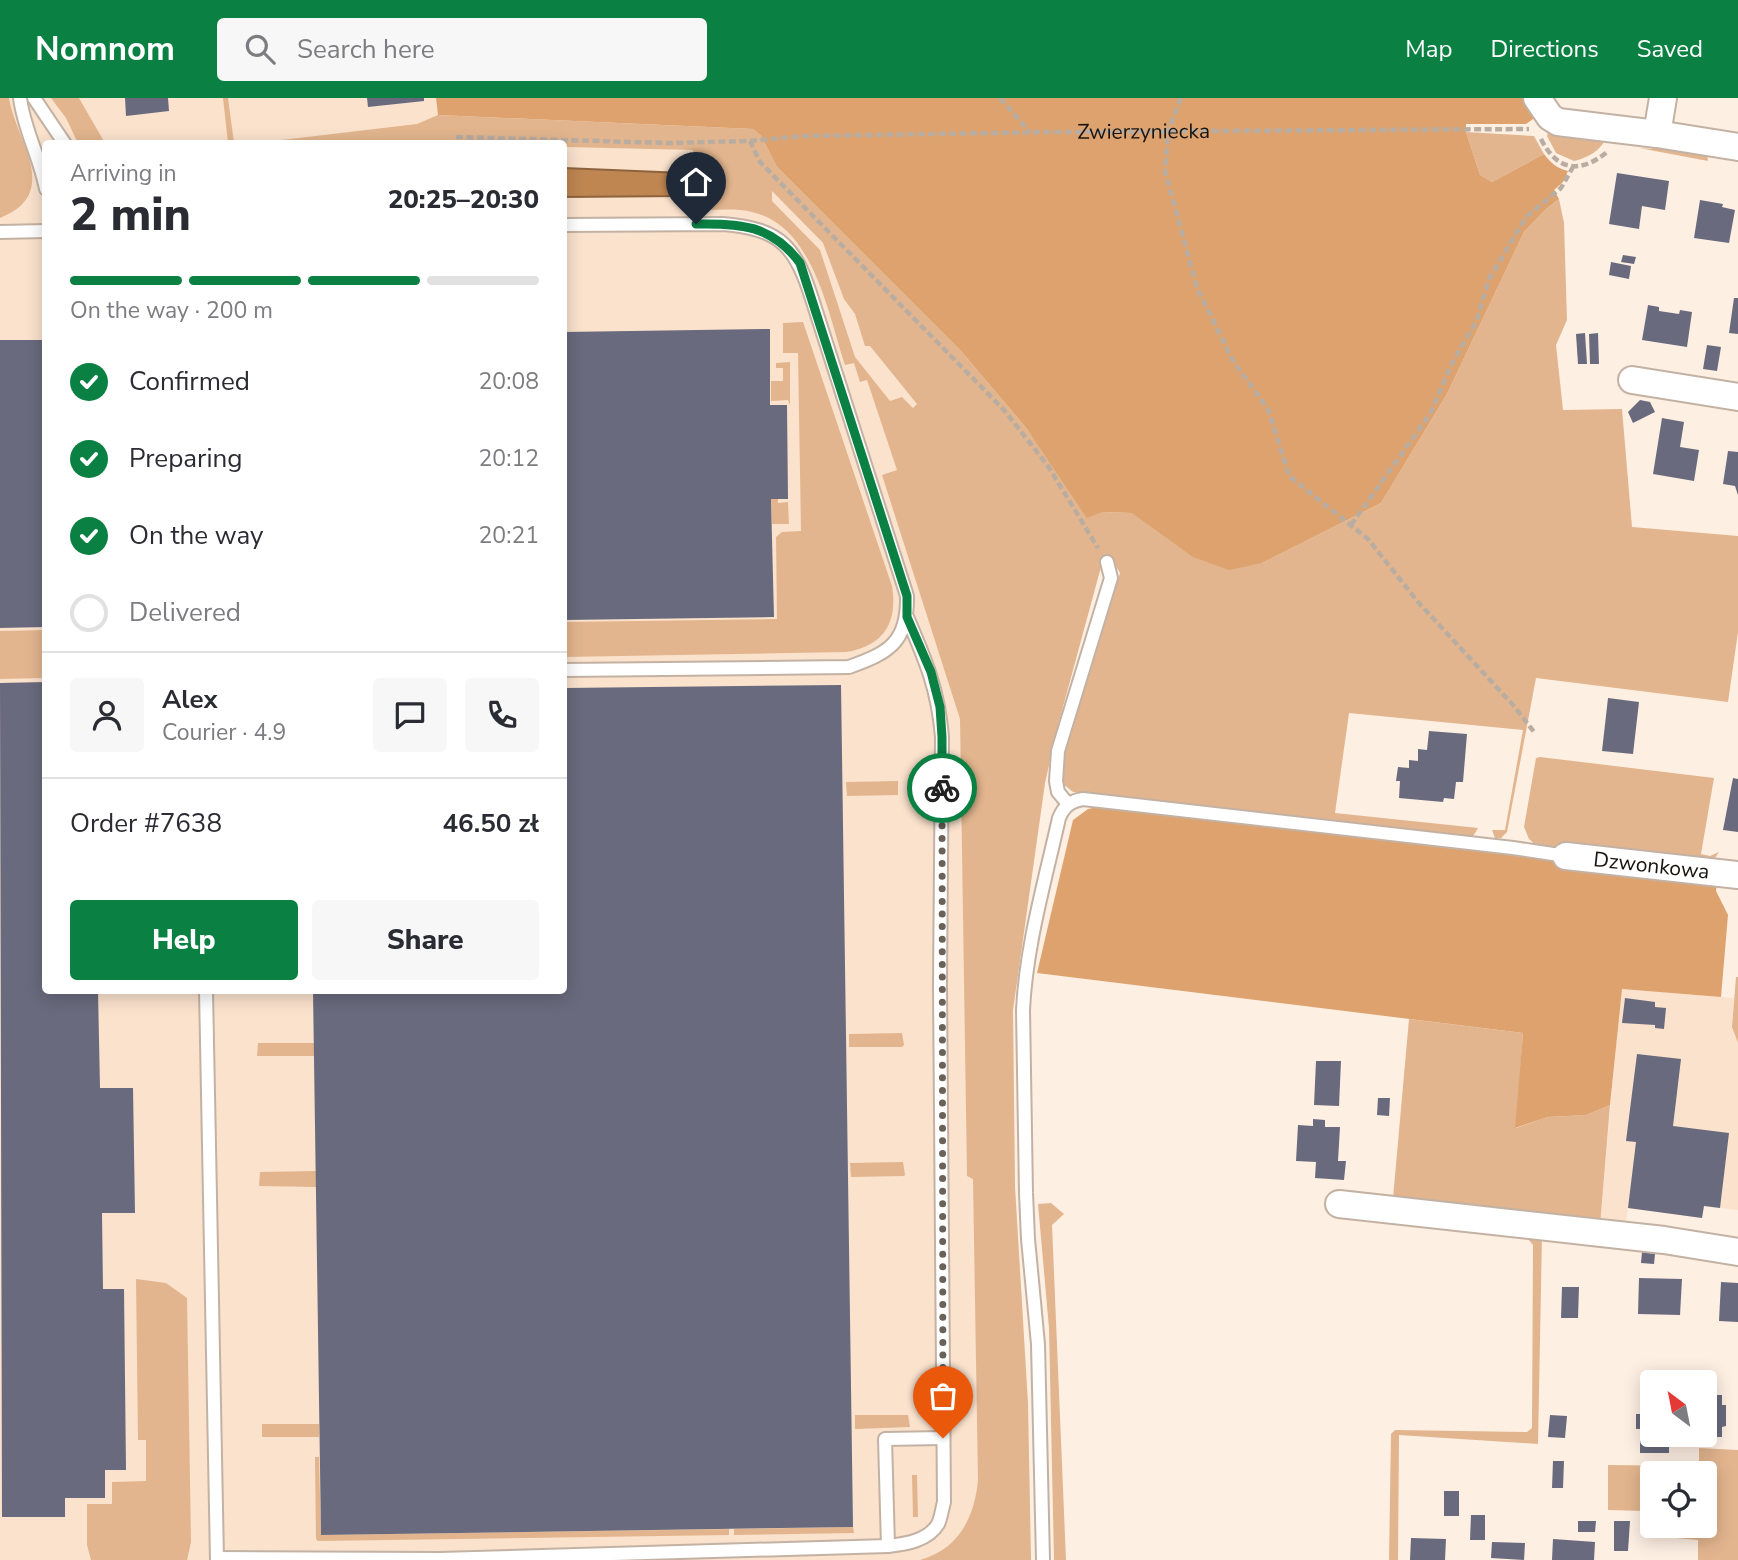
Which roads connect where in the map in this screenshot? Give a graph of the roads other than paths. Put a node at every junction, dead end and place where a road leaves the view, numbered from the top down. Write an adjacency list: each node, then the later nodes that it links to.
1 (20, 98): 8 (lane)
2 (34, 98): 6 (lane)
3 (1537, 98): 5 (street)
4 (1663, 98): 5 (street)
5 (1657, 134): 7 (street)
6 (62, 140)
7 (1738, 147)
8 (42, 172)
9 (567, 225): 15 (lane)
10 (42, 231): 11 (lane)
11 (0, 232)
12 (1632, 380): 13 (street)
13 (1738, 397)
14 (1107, 562): 17 (lane)
15 (907, 617): 16 (lane); 23 (lane)
16 (567, 670)
17 (1068, 804): 18 (lane); 26 (lane)
18 (1566, 856): 19 (street, Dzwonkowa)
19 (1738, 874)
20 (206, 994): 25 (lane)
21 (1339, 1204): 22 (street)
22 (1738, 1252)
23 (943, 1438): 24 (lane); 24 (lane)
24 (888, 1546): 25 (lane)
25 (218, 1559)
26 (1043, 1560)

